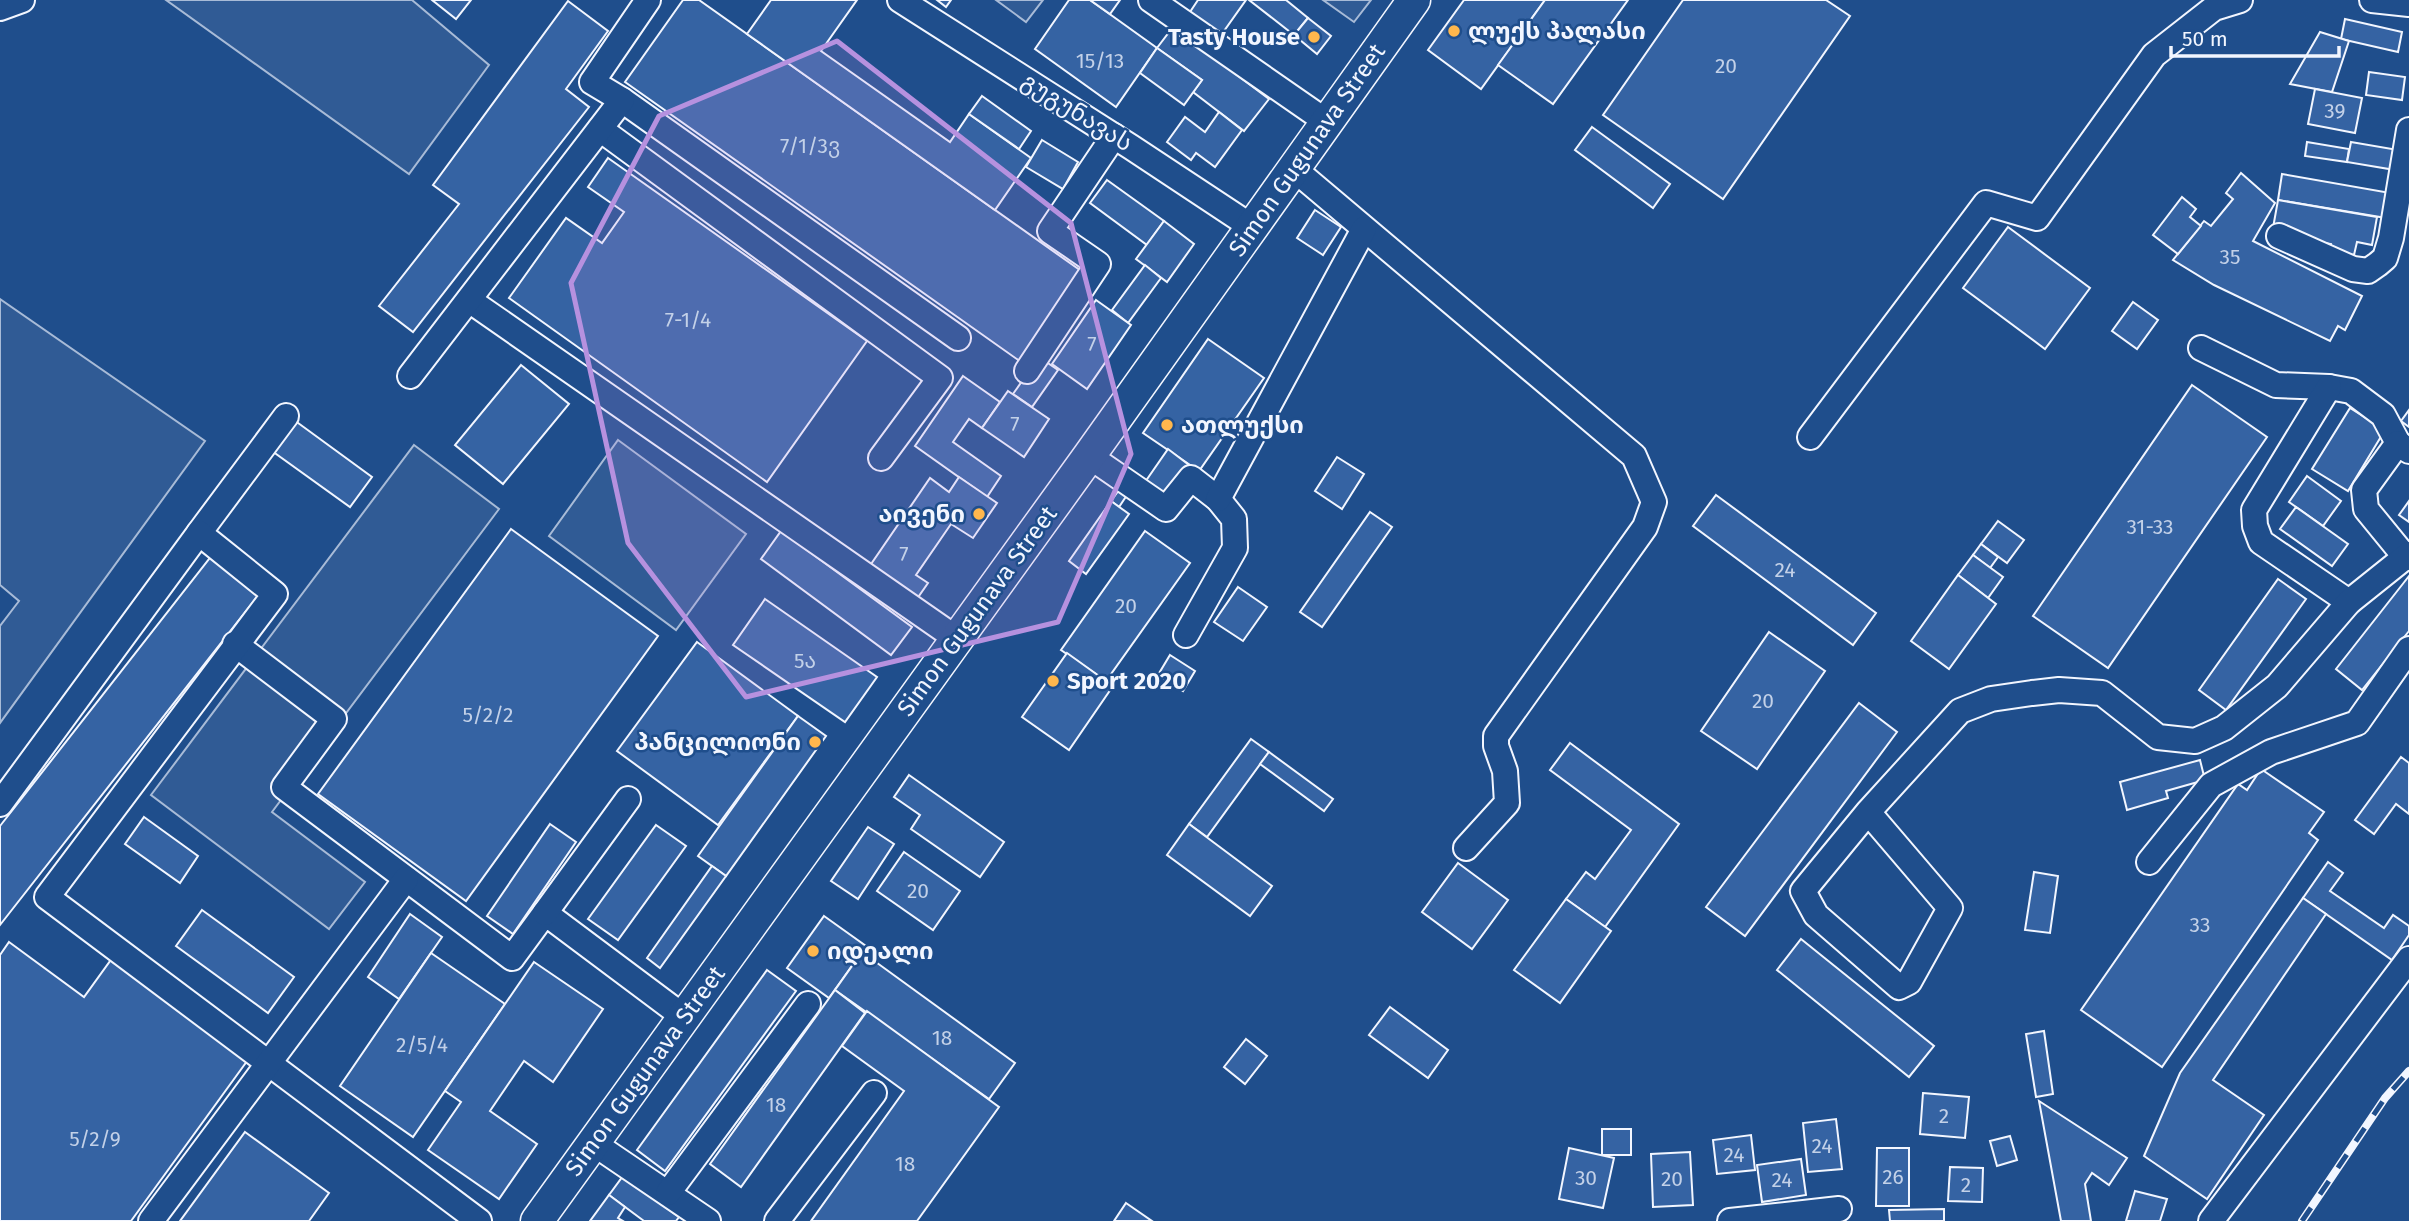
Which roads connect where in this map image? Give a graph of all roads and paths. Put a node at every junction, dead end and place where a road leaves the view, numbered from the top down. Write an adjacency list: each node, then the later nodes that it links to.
1 (22, 0): 9 (street)
2 (648, 0): 10 (street)
3 (900, 0): 14 (street, გუგუნავას)
4 (1151, 0): 11 (street)
5 (1414, 0): 11 (main road, Simon Gugunava Street)
6 (2240, 0): 26 (street)
7 (2372, 0): 8 (street)
8 (2409, 4)
9 (0, 8)
10 (622, 100): 12 (street); 20 (street)
11 (1327, 122): 15 (main road, Simon Gugunava Street)
12 (600, 129): 19 (street); 29 (street)
13 (2409, 130): 18 (street)
14 (1114, 136): 16 (street, გუგუნავას); 22 (street)
15 (1294, 169): 16 (main road, Simon Gugunava Street); 17 (street)
16 (1252, 227): 28 (main road, Simon Gugunava Street)
17 (1364, 229): 30 (street); 41 (street)
18 (2279, 236)
19 (469, 300): 23 (street); 35 (street)
20 (958, 338)
21 (2201, 348): 24 (street)
22 (1027, 371)
23 (410, 376)
24 (2329, 387): 27 (street); 33 (street)
25 (286, 416): 31 (street)
26 (1810, 438)
27 (2404, 447): 32 (street)
28 (1089, 456): 30 (street); 35 (main road, Simon Gugunava Street)
29 (880, 458)
30 (1218, 499): 34 (street)
31 (200, 533): 36 (street); 39 (street)
32 (2407, 556): 33 (street)
33 (2349, 602): 40 (street)
34 (1185, 635)
35 (957, 639): 47 (main road, Simon Gugunava Street)
36 (234, 644): 43 (street); 48 (street)
37 (2409, 649): 42 (street)
38 (628, 799): 44 (street)
39 (0, 804)
40 (1868, 812): 40 (street)
41 (1466, 848)
42 (2149, 862)
43 (406, 879): 44 (street); 48 (street)
44 (545, 913): 47 (street)
45 (2409, 959): 59 (street)
46 (808, 1004): 51 (street)
47 (684, 1017): 50 (main road, Simon Gugunava Street)
48 (269, 1064): 53 (street); 54 (street)
49 (874, 1093): 57 (street)
50 (593, 1143): 51 (street); 55 (main road, Simon Gugunava Street)
51 (668, 1193): 56 (street)
52 (1839, 1209): 58 (street)
53 (151, 1221)
54 (479, 1221)
55 (537, 1221)
56 (708, 1221)
57 (777, 1221)
58 (1730, 1221)
59 (2211, 1221)

